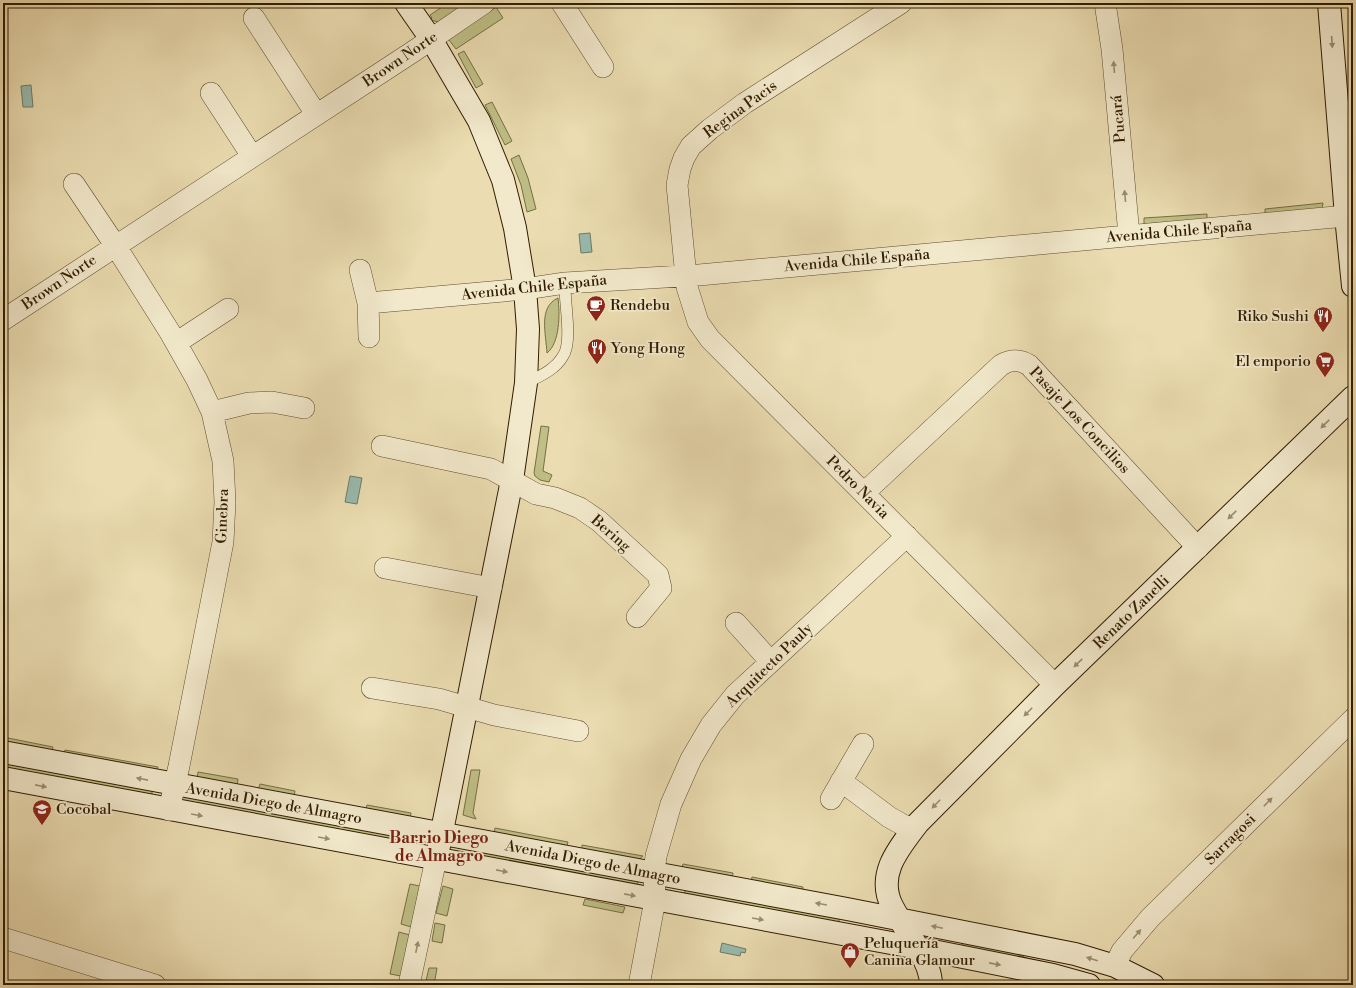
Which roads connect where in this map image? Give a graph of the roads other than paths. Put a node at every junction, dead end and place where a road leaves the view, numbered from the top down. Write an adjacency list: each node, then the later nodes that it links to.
1 (392, 3): 9 (street)
2 (406, 3): 9 (street)
3 (484, 3): 9 (street, Brown Norte)
4 (562, 3): 10 (street)
5 (901, 3): 19 (street, Regina Pacis)
6 (1104, 3): 16 (street, Pucará, one-way to 6)
7 (1330, 3): 15 (street, one-way to 15)
8 (254, 18): 12 (street)
9 (426, 42): 12 (street, Brown Norte); 20 (street)
10 (603, 67)
11 (211, 93): 13 (street)
12 (316, 114): 13 (street, Brown Norte)
13 (252, 156): 17 (street, Brown Norte)
14 (74, 184): 17 (street)
15 (1346, 216): 16 (street, Avenida Chile España); 22 (street)
16 (1129, 235): 19 (street, Avenida Chile España)
17 (115, 245): 25 (street, Brown Norte); 27 (street, Ginebra)
18 (360, 270): 23 (street)
19 (684, 275): 21 (street, Avenida Chile España); 34 (street, Pedro Navia)
20 (523, 278): 21 (street, Avenida Chile España); 23 (street, Avenida Chile España); 28 (street)
21 (565, 283): 28 (lane)
22 (1353, 286)
23 (368, 303): 26 (street)
24 (228, 309): 27 (street)
25 (3, 320)
26 (369, 337)
27 (176, 343): 31 (street, Ginebra)
28 (526, 383): 33 (street)
29 (1353, 397): 36 (street, Renato Zanelli, one-way to 36)
30 (304, 408): 31 (street)
31 (212, 412): 51 (street, Ginebra)
32 (382, 446): 33 (street)
33 (512, 480): 38 (street); 39 (street, Bering)
34 (864, 493): 35 (street, Pedro Navia); 36 (street, Pasaje Los Concilios)
35 (907, 536): 41 (street, Arquitecto Pauly); 42 (street, Pedro Navia)
36 (1198, 548): 42 (street, Renato Zanelli, one-way to 42)
37 (385, 568): 38 (street)
38 (491, 588): 44 (street)
39 (637, 617)
40 (736, 623): 41 (street)
41 (770, 661): 57 (street, Arquitecto Pauly)
42 (1056, 685): 54 (street, Renato Zanelli, one-way to 54)
43 (372, 688): 44 (street)
44 (466, 707): 46 (street); 55 (street)
45 (1353, 719): 64 (street, Sarragosi, one-way to 45)
46 (578, 731)
47 (863, 744): 50 (street)
48 (3, 752): 51 (street, Avenida Diego de Almagro, one-way to 48)
49 (3, 778): 53 (street, Avenida Diego de Almagro, one-way to 53)
50 (841, 781): 52 (street); 54 (street)
51 (175, 785): 53 (street, Ginebra); 55 (street, Avenida Diego de Almagro)
52 (831, 799)
53 (169, 810): 56 (street, Avenida Diego de Almagro, one-way to 56)
54 (912, 830): 58 (street, Renato Zanelli)
55 (442, 833): 56 (street); 57 (street, Avenida Diego de Almagro)
56 (436, 859): 59 (street, Avenida Diego de Almagro, one-way to 59); 66 (street, one-way to 56)
57 (654, 873): 59 (street, Arquitecto Pauly); 60 (street, Avenida Diego de Almagro, one-way to 57)
58 (885, 883): 60 (street, Renato Zanelli); 61 (street)
59 (655, 900): 63 (street, Avenida Diego de Almagro, one-way to 63); 67 (street, Arquitecto Pauly)
60 (854, 910): 61 (street, Avenida Diego de Almagro)
61 (900, 920): 63 (street); 64 (street, Avenida Diego de Almagro, one-way to 61)
62 (3, 938): 65 (street)
63 (918, 948): 68 (street); 69 (street, Avenida Diego de Almagro, one-way to 69)
64 (1115, 966): 70 (street, Avenida Diego de Almagro)
65 (155, 985)
66 (409, 985)
67 (638, 985)
68 (931, 985)
69 (1089, 985)
70 (1153, 985)

